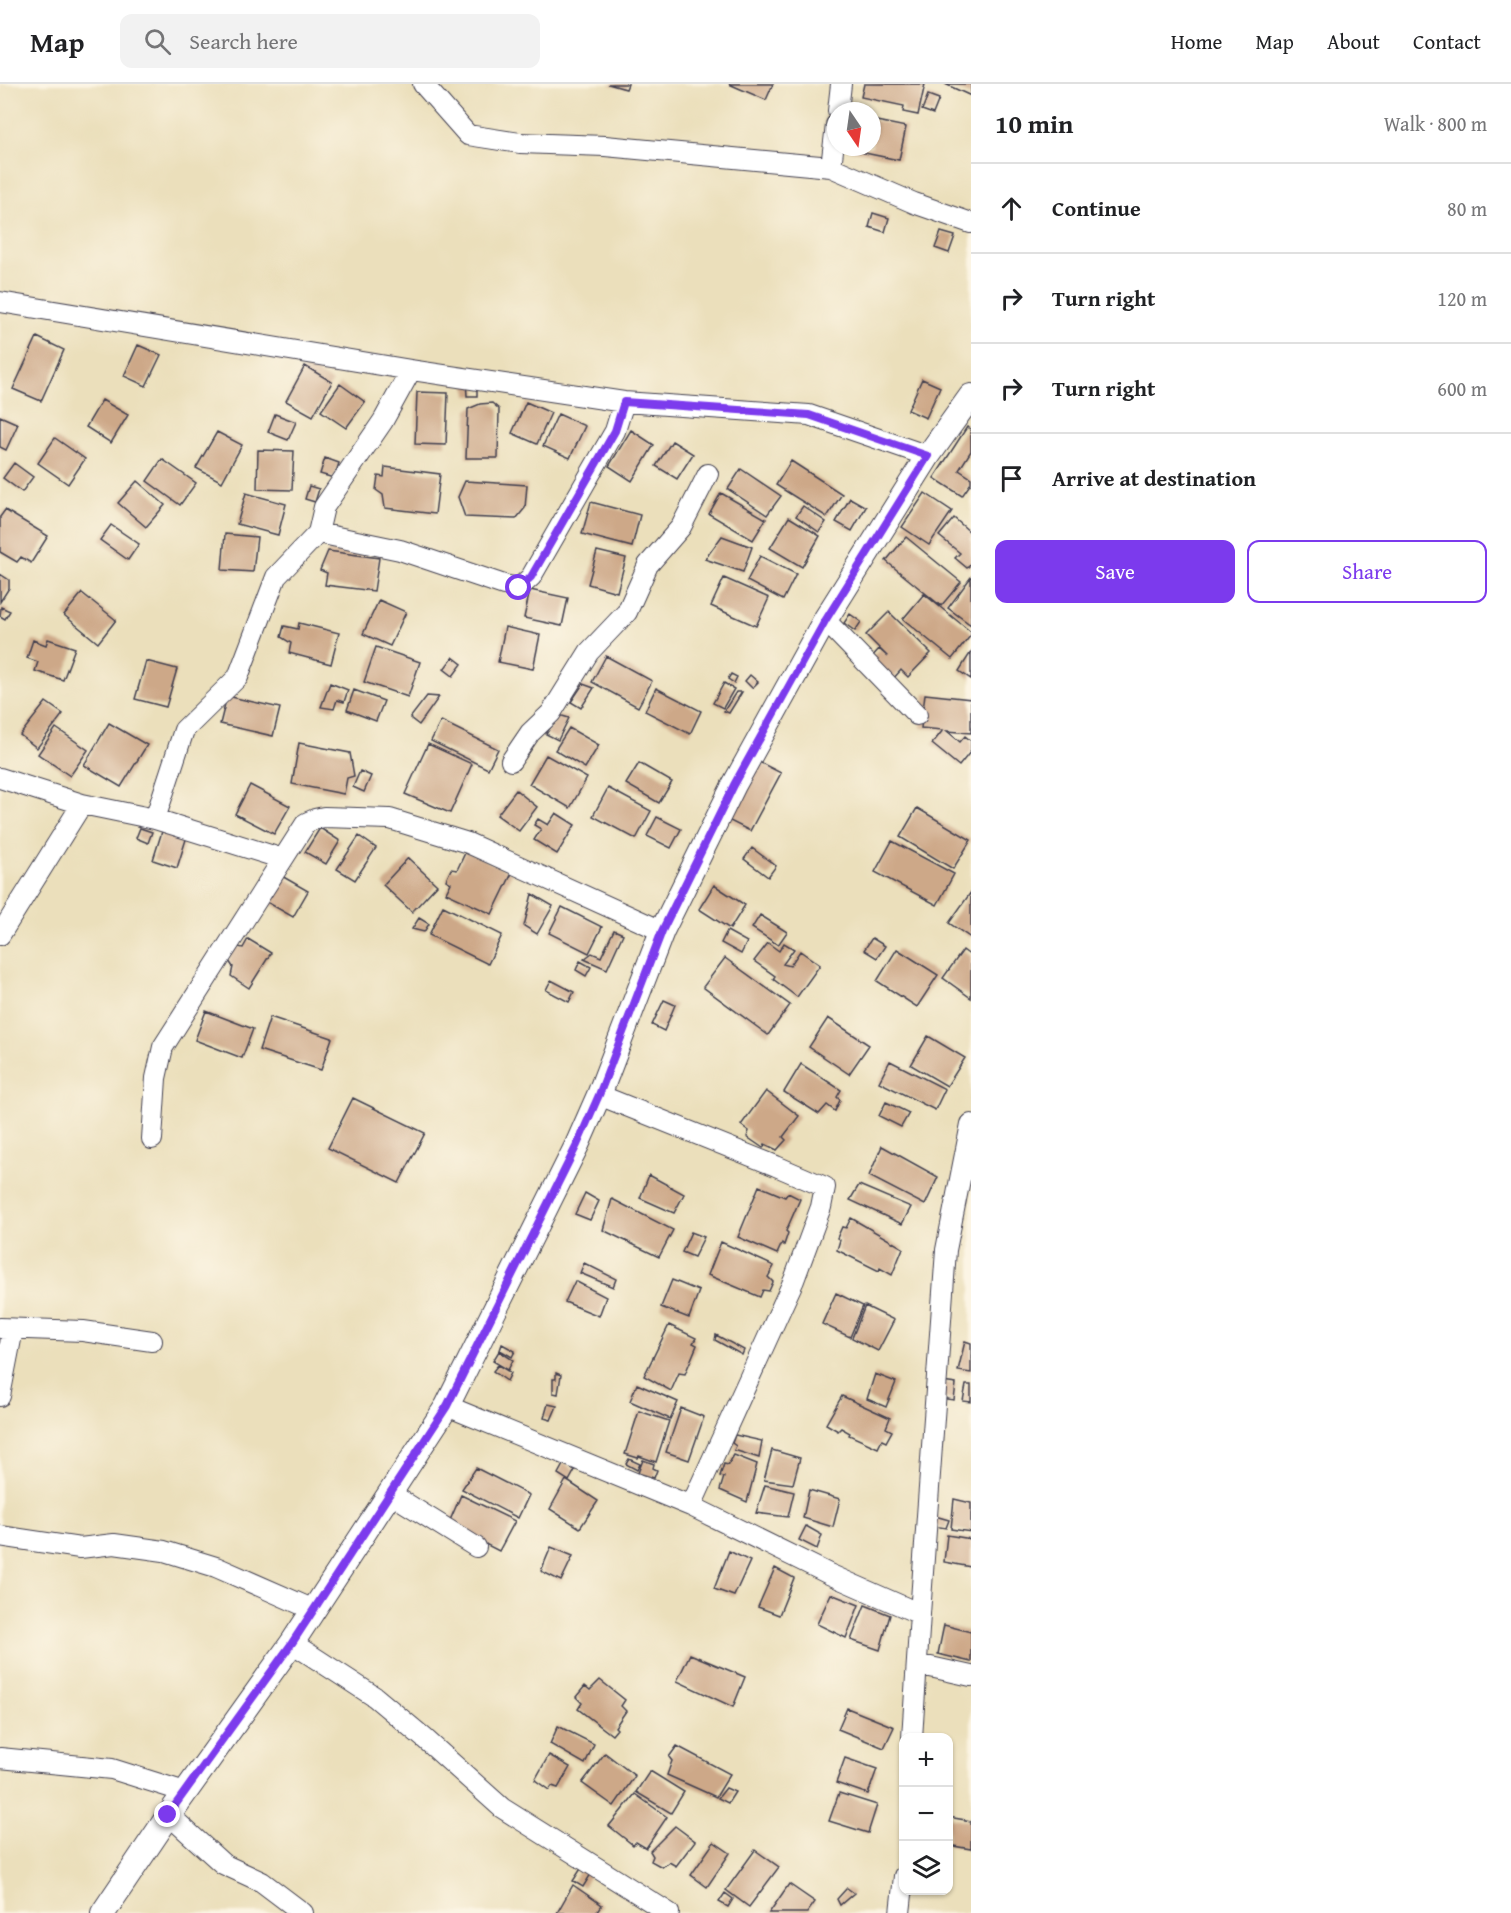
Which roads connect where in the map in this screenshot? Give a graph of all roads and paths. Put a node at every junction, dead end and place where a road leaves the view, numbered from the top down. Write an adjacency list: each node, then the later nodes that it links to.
1 (423, 84): 5 (street)
2 (841, 84): 3 (street)
3 (839, 102)
4 (832, 156): 5 (street)
5 (831, 167): 6 (street)
6 (971, 223)
7 (0, 302): 8 (street)
8 (411, 369): 10 (street); 13 (street)
9 (971, 396): 11 (street)
10 (624, 402): 11 (street); 13 (street)
11 (928, 456): 14 (street)
12 (708, 474): 16 (street)
13 (318, 533): 19 (street)
14 (825, 621): 15 (street); 21 (street)
15 (917, 715)
16 (511, 761)
17 (0, 778): 18 (street)
18 (82, 804): 19 (street); 22 (street)
19 (155, 819): 20 (street)
20 (284, 859): 21 (street); 25 (street)
21 (662, 931): 23 (street)
22 (0, 935)
23 (599, 1095): 29 (street); 31 (street)
24 (971, 1124): 35 (street)
25 (152, 1139)
26 (6, 1328): 27 (street); 28 (street)
27 (152, 1341)
28 (0, 1396)
29 (447, 1406): 30 (street); 31 (street)
30 (391, 1494): 33 (street); 34 (street)
31 (691, 1506): 35 (street)
32 (0, 1536): 34 (street)
33 (476, 1547)
34 (314, 1610): 36 (street)
35 (920, 1614): 37 (street)
36 (292, 1643): 41 (street); 46 (street)
37 (917, 1664): 38 (street); 39 (street)
38 (971, 1676)
39 (912, 1733)
40 (0, 1758): 41 (street)
41 (185, 1792): 42 (street)
42 (168, 1815): 44 (street); 45 (street)
43 (901, 1895): 47 (street)
44 (104, 1913)
45 (303, 1913)
46 (669, 1913)
47 (900, 1913)

